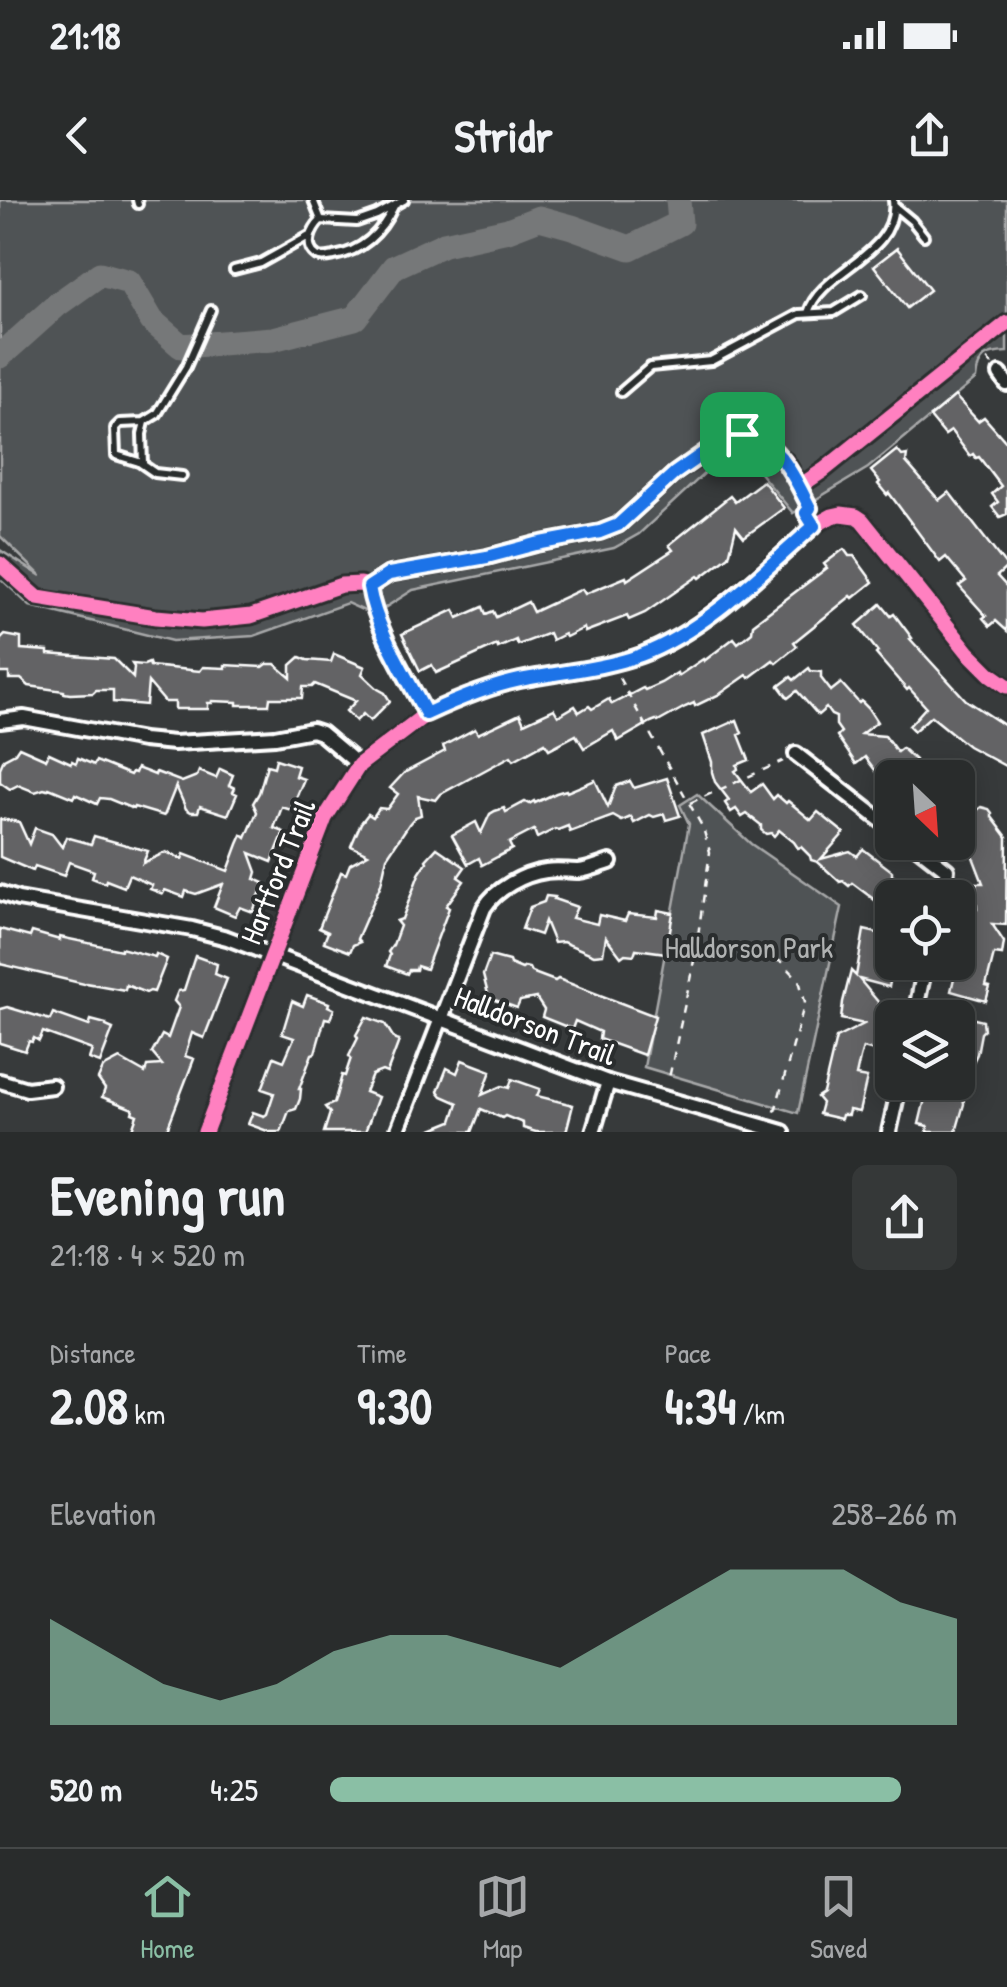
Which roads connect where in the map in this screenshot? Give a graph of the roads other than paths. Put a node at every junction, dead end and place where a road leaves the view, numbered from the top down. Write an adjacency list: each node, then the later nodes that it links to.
1 (313, 200): 5 (lane)
2 (404, 200): 4 (lane)
3 (894, 203): 7 (lane); 10 (lane)
4 (394, 206): 5 (lane); 6 (lane)
5 (320, 220): 6 (lane)
6 (310, 236): 8 (lane)
7 (924, 236)
8 (234, 270)
9 (862, 296): 10 (lane)
10 (808, 313): 12 (lane)
11 (209, 314): 13 (lane)
12 (622, 392)
13 (145, 422): 14 (lane); 14 (lane)
14 (142, 464): 15 (lane)
15 (182, 476)
16 (1007, 686): 19 (street, Hartford Trail)
17 (0, 720): 19 (street)
18 (796, 754): 20 (street)
19 (359, 765): 25 (street, Hartford Trail)
20 (875, 815)
21 (934, 860): 23 (street)
22 (610, 862): 26 (street)
23 (945, 880)
24 (0, 893): 25 (street, Halldorson Trail)
25 (274, 954): 26 (street, Halldorson Trail); 32 (street, Hartford Trail)
26 (441, 1017): 28 (street, Halldorson Trail); 33 (street)
27 (0, 1081): 29 (street)
28 (608, 1082): 31 (street, Halldorson Trail); 34 (street)
29 (52, 1086)
30 (896, 1100): 35 (street)
31 (777, 1130)
32 (205, 1132)
33 (397, 1132)
34 (594, 1132)
35 (889, 1132)

